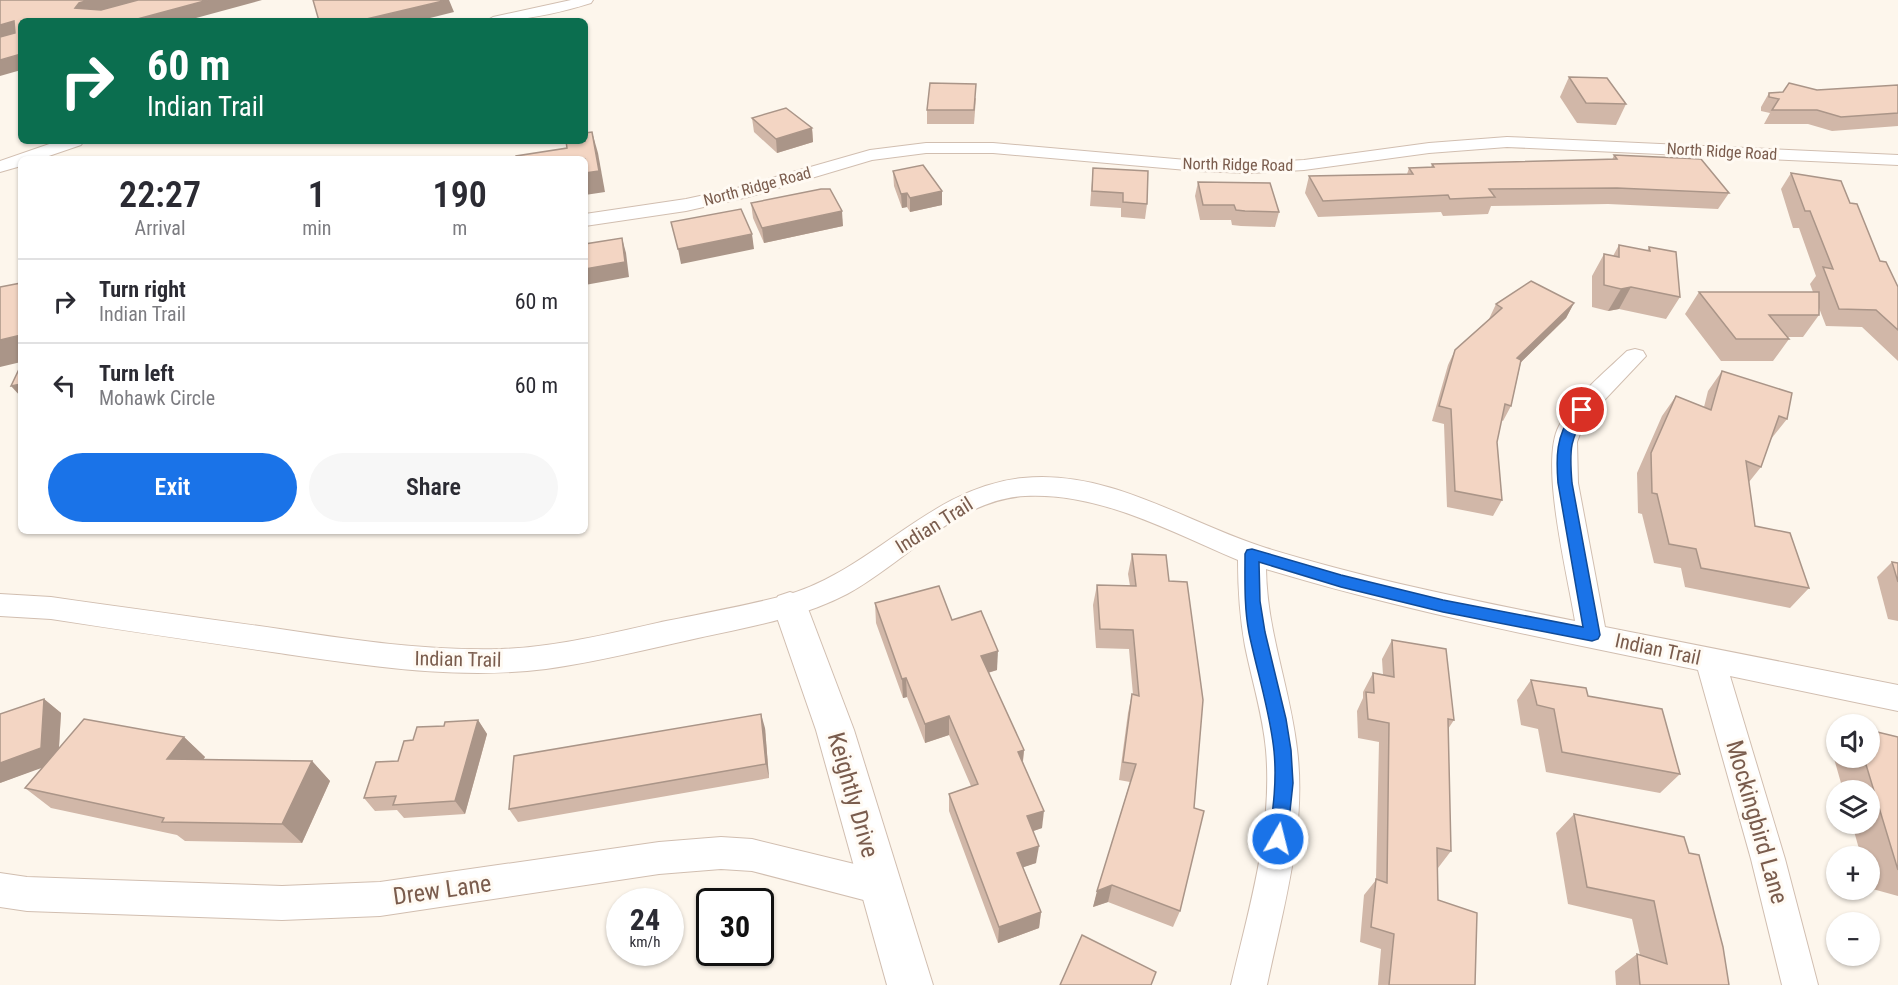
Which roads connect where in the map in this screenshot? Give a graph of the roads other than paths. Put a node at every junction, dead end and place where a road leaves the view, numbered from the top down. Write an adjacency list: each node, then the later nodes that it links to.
1 (586, 0): 2 (street)
2 (509, 18)
3 (66, 144): 4 (street)
4 (31, 156)
5 (1898, 159): 8 (street, North Ridge Road)
6 (18, 160): 7 (street)
7 (0, 167)
8 (588, 220)
9 (1635, 356): 13 (street)
10 (1252, 554): 12 (street, Indian Trail); 13 (street, Indian Trail); 19 (street)
11 (0, 605): 12 (street, Indian Trail)
12 (790, 606): 16 (street, Keightly Drive)
13 (1592, 635): 14 (street, Indian Trail)
14 (1710, 660): 15 (street, Indian Trail); 20 (street, Mockingbird Lane)
15 (1898, 698)
16 (879, 887): 17 (street, Drew Lane); 18 (street, Keightly Drive)
17 (0, 890)
18 (910, 985)
19 (1249, 985)
20 (1800, 985)

